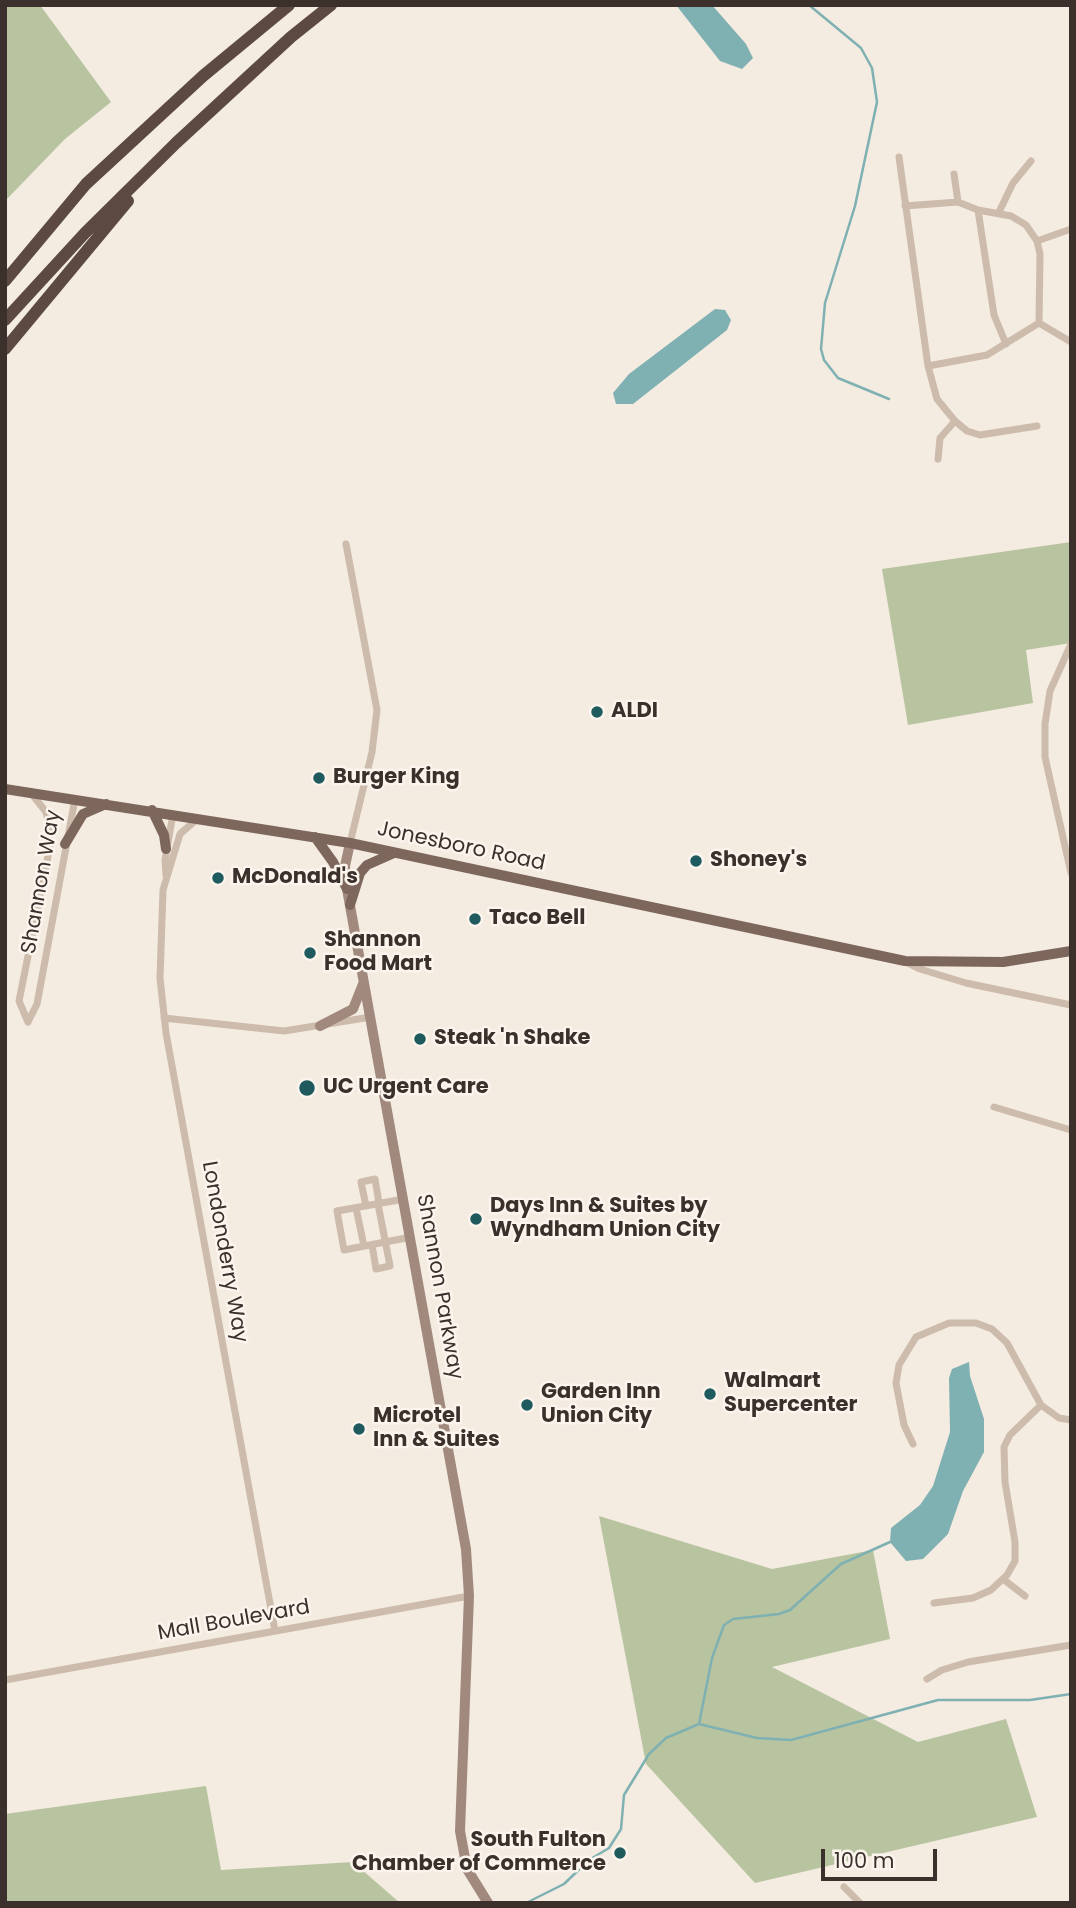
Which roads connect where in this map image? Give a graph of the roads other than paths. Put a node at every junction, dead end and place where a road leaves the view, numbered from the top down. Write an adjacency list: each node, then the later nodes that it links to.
1 (289, 5): 13 (highway)
2 (331, 5): 3 (highway)
3 (176, 143): 14 (highway); 18 (highway)
4 (899, 157): 8 (street)
5 (1031, 161): 10 (street)
6 (954, 173): 7 (street)
7 (958, 202): 8 (street); 9 (street)
8 (905, 206): 19 (street)
9 (978, 210): 10 (street); 17 (street)
10 (999, 212): 12 (street)
11 (1071, 229): 12 (street)
12 (1037, 241): 15 (street)
13 (5, 281)
14 (5, 320)
15 (1039, 323): 16 (street); 17 (street)
16 (1069, 341)
17 (1006, 344): 19 (street)
18 (5, 349)
19 (929, 366): 20 (street)
20 (955, 421): 21 (street); 22 (street)
21 (1037, 426)
22 (938, 459)
23 (346, 544): 33 (street)
24 (1071, 644): 37 (street)
25 (5, 789): 26 (main road, Jonesboro Road)
26 (31, 793): 27 (main road, Jonesboro Road); 34 (street, Shannon Way)
27 (75, 799): 28 (main road, Jonesboro Road); 34 (street, Shannon Way)
28 (106, 804): 29 (main road, Jonesboro Road); 34 (main road)
29 (152, 810): 30 (main road, Jonesboro Road); 35 (main road)
30 (173, 813): 31 (main road, Jonesboro Road); 35 (street, Londonderry Way)
31 (200, 818): 32 (main road, Jonesboro Road); 38 (street, Londonderry Way)
32 (315, 836): 33 (main road, Jonesboro Road); 39 (main road)
33 (350, 843): 36 (main road, Jonesboro Road); 39 (street, Shannon Parkway)
34 (65, 844)
35 (166, 849): 38 (street, Londonderry Way)
36 (395, 853): 40 (main road); 42 (main road, Jonesboro Road)
37 (1071, 873)
38 (166, 877): 46 (street, Londonderry Way)
39 (347, 889): 40 (street, Shannon Parkway)
40 (350, 905): 43 (street, Shannon Parkway)
41 (1071, 951): 42 (main road, Jonesboro Road)
42 (905, 961): 44 (street, Jonesboro Road)
43 (364, 980): 45 (street, Shannon Parkway); 47 (street)
44 (1071, 1005)
45 (371, 1017): 47 (street); 50 (street, Shannon Parkway)
46 (164, 1018): 47 (street); 64 (street, Londonderry Way)
47 (320, 1027)
48 (994, 1107): 49 (street)
49 (1071, 1130)
50 (404, 1199): 51 (street); 54 (street, Shannon Parkway)
51 (379, 1203): 52 (street); 52 (street); 55 (street)
52 (366, 1206): 53 (street)
53 (356, 1208): 56 (street); 56 (street)
54 (411, 1237): 55 (street); 61 (street, Shannon Parkway)
55 (385, 1242): 56 (street); 56 (street)
56 (368, 1246)
57 (1041, 1405): 58 (street); 59 (street); 60 (street)
58 (1071, 1420)
59 (913, 1444)
60 (1003, 1579): 62 (street); 63 (street)
61 (469, 1596): 64 (street, Mall Boulevard); 69 (street, Shannon Parkway)
62 (1025, 1596)
63 (934, 1603)
64 (275, 1631): 67 (street, Mall Boulevard)
65 (1071, 1645): 66 (street)
66 (926, 1679)
67 (5, 1680)
68 (844, 1886): 70 (street)
69 (488, 1903)
70 (860, 1903)

